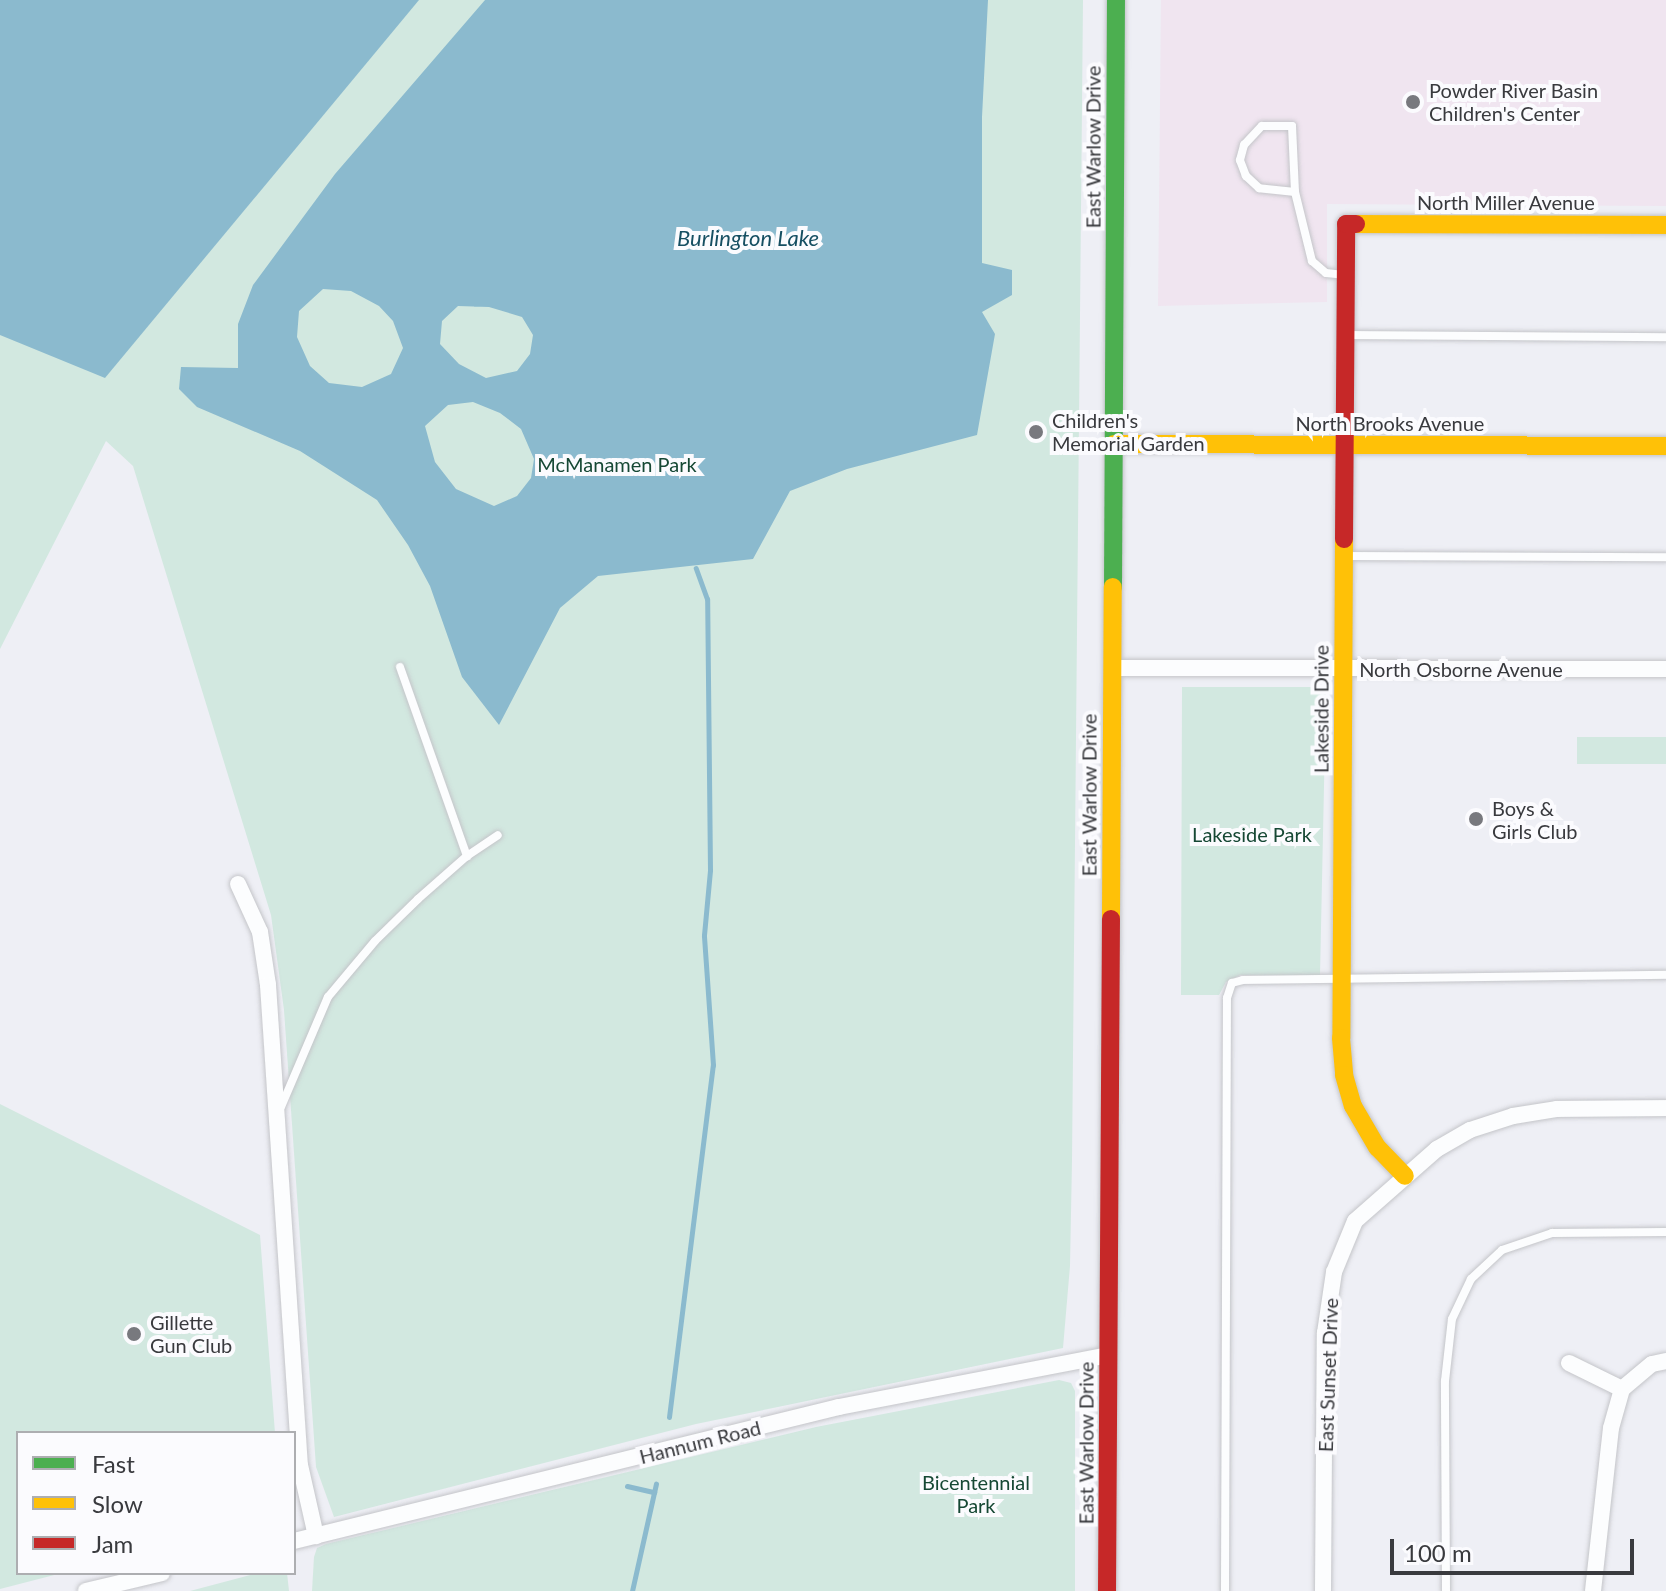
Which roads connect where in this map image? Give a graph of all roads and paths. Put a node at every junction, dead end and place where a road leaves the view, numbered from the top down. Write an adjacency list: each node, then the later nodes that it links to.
1 (1116, 0): 8 (street, East Warlow Drive)
2 (1295, 192): 2 (lane); 5 (lane)
3 (1346, 224): 4 (street, North Miller Avenue); 5 (street, Lakeside Drive)
4 (1666, 225)
5 (1344, 275): 6 (street, Lakeside Drive)
6 (1343, 335): 7 (lane); 9 (street, Lakeside Drive)
7 (1666, 337)
8 (1114, 444): 9 (street, North Brooks Avenue); 14 (street, East Warlow Drive)
9 (1343, 445): 10 (street, North Brooks Avenue); 11 (street, Lakeside Drive)
10 (1666, 446)
11 (1343, 556): 12 (lane); 15 (street, Lakeside Drive)
12 (1666, 557)
13 (400, 667): 18 (lane)
14 (1112, 668): 15 (street, North Osborne Avenue); 26 (street, East Warlow Drive)
15 (1343, 668): 16 (street, North Osborne Avenue); 21 (street, Lakeside Drive)
16 (1666, 669)
17 (498, 835): 18 (lane)
18 (467, 856): 23 (lane)
19 (238, 884): 23 (street)
20 (1666, 975): 21 (lane)
21 (1341, 980): 24 (street, Lakeside Drive); 35 (lane)
22 (1666, 1108): 24 (street, East Sunset Drive)
23 (275, 1123): 30 (street)
24 (1405, 1176): 36 (street, East Sunset Drive)
25 (1666, 1232): 37 (lane)
26 (1108, 1355): 30 (street, Hannum Road); 34 (street, East Warlow Drive)
27 (1666, 1361): 29 (street)
28 (1569, 1363): 29 (street)
29 (1622, 1389): 38 (street)
30 (316, 1536): 31 (street, Hannum Road)
31 (296, 1541)
32 (154, 1575): 33 (street)
33 (86, 1591)
34 (1107, 1591)
35 (1225, 1591)
36 (1323, 1591)
37 (1446, 1591)
38 (1593, 1591)

